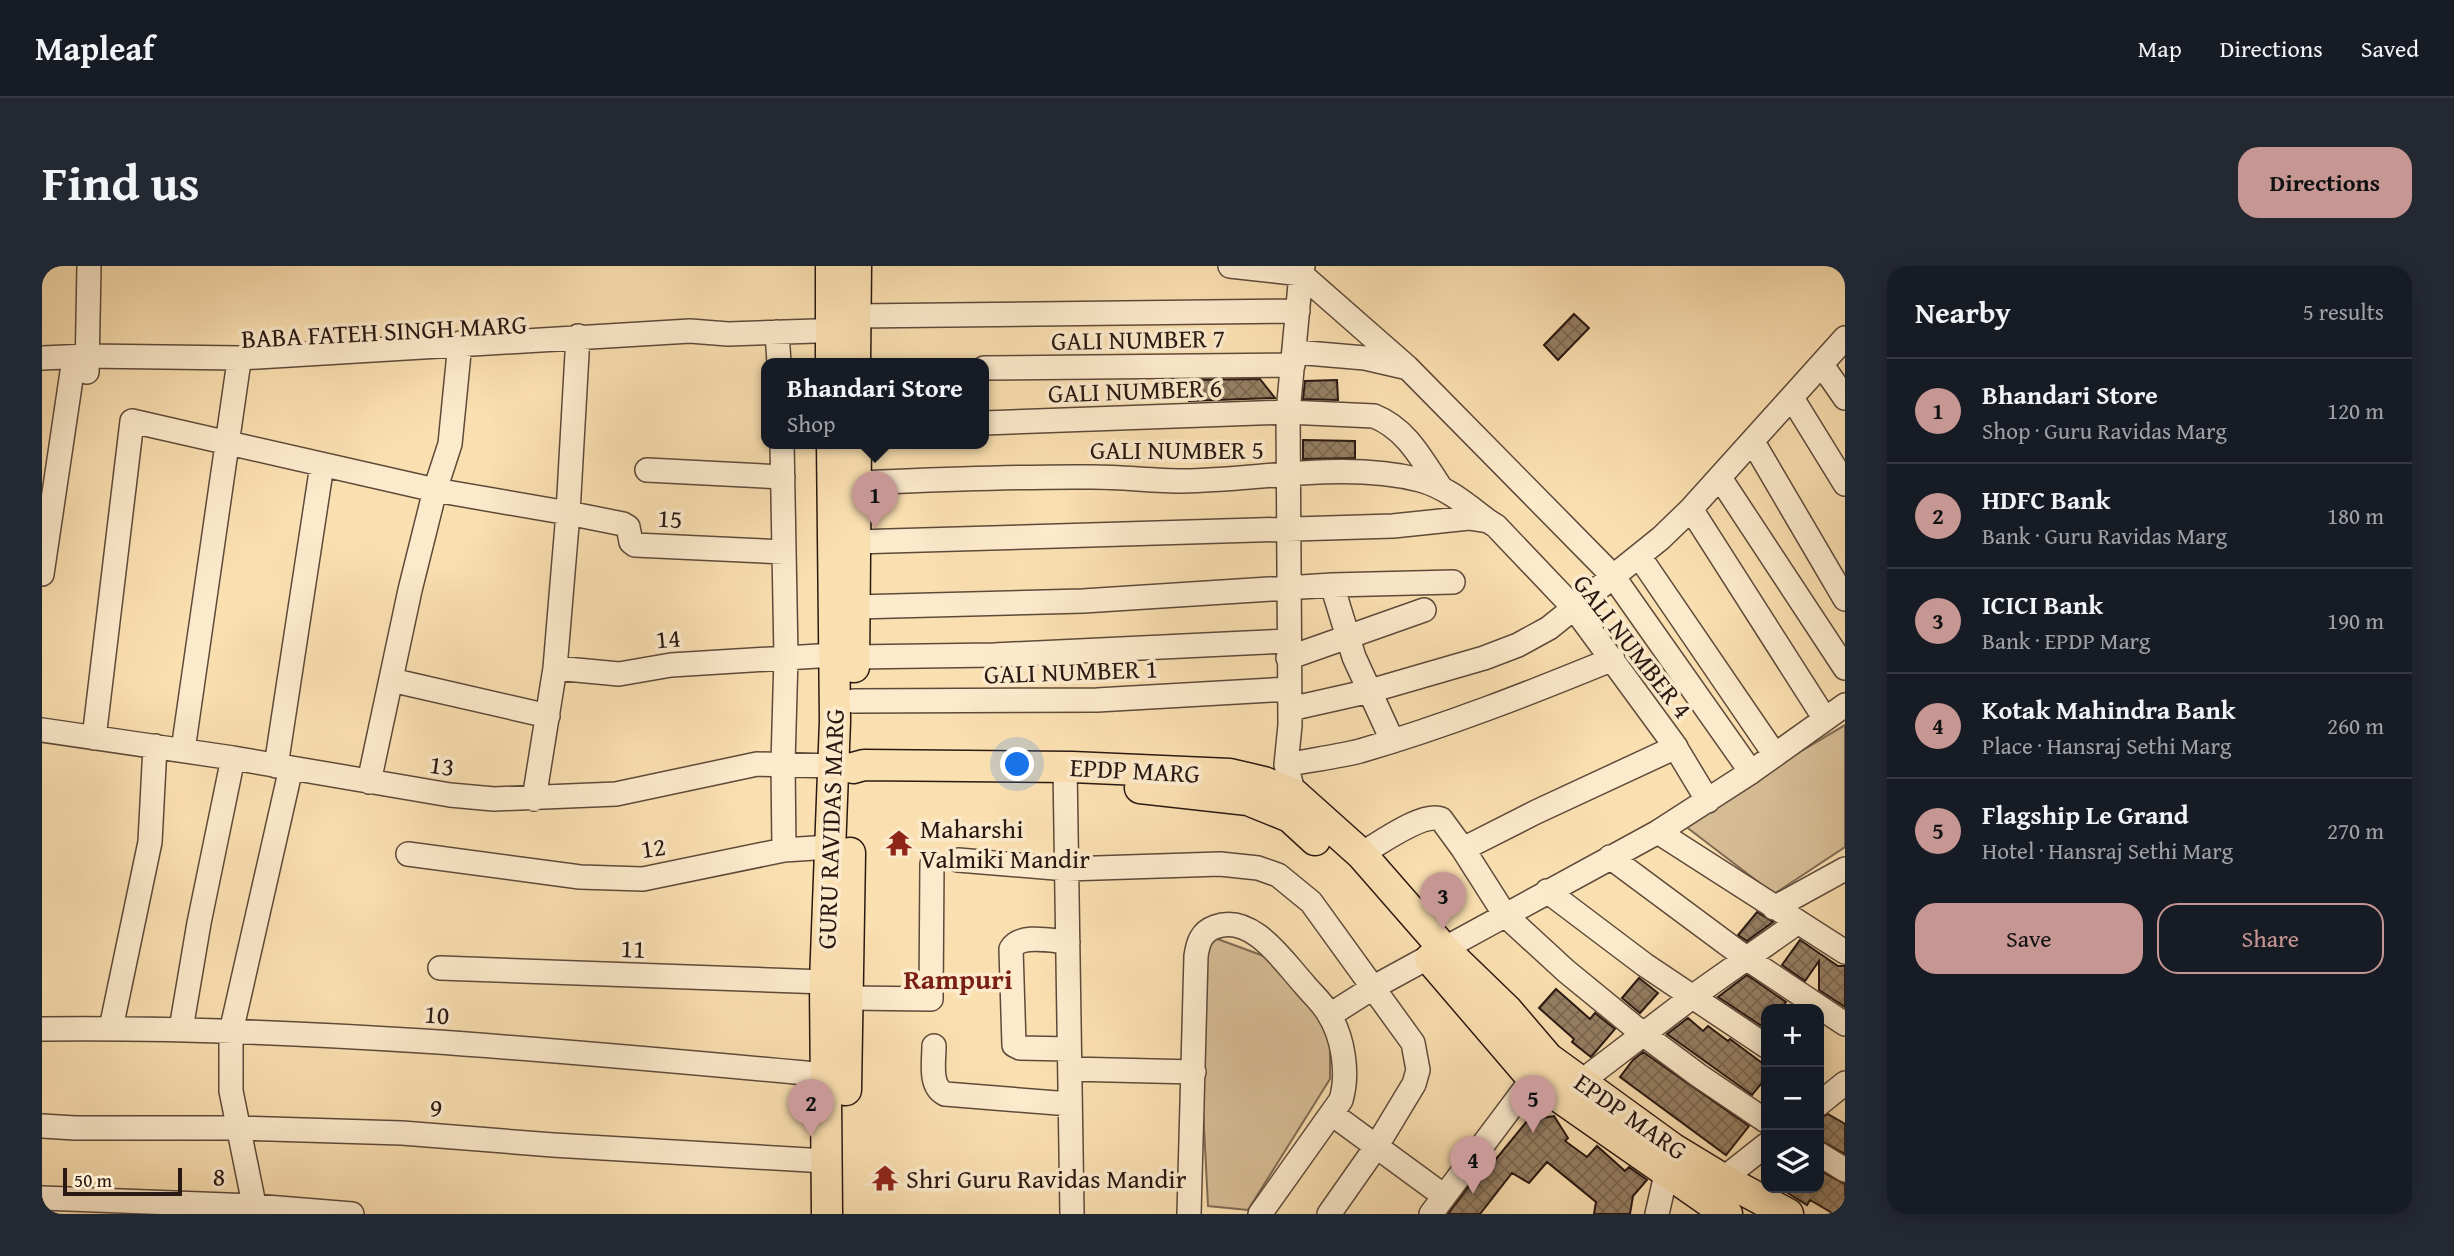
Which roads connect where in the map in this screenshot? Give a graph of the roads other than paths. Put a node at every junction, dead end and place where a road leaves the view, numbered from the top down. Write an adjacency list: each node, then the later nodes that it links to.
1 (89, 266): 18 (street)
2 (831, 266): 7 (main road)
3 (856, 266): 7 (main road)
4 (1230, 266): 5 (street)
5 (1302, 270): 6 (street); 19 (street)
6 (1298, 311): 7 (street, BABA FATEH SINGH MARG); 16 (street)
7 (847, 326): 8 (street, BABA FATEH SINGH MARG); 14 (main road); 15 (main road)
8 (778, 332): 10 (street, BABA FATEH SINGH MARG); 13 (street)
9 (1845, 338): 17 (street, GALI NUMBER 1)
10 (578, 342): 11 (street, BABA FATEH SINGH MARG); 42 (street)
11 (459, 349): 18 (street, BABA FATEH SINGH MARG); 20 (street, BABA FATEH SINGH MARG); 40 (street)
12 (42, 358): 18 (street, BABA FATEH SINGH MARG)
13 (779, 358)
14 (833, 358)
15 (854, 358)
16 (1294, 358): 19 (street, GALI NUMBER 7); 21 (street, GALI NUMBER 7); 25 (street)
17 (1822, 365): 23 (street, GALI NUMBER 1); 24 (street)
18 (82, 367): 20 (street, BABA FATEH SINGH MARG); 22 (street, BABA FATEH SINGH MARG); 48 (street)
19 (1407, 367): 49 (street)
20 (238, 368): 28 (street)
21 (989, 368)
22 (42, 372)
23 (1792, 398): 27 (street, GALI NUMBER 1); 38 (street)
24 (1845, 398)
25 (1288, 412): 26 (street, GALI NUMBER 6); 34 (street); 39 (street, GALI NUMBER 6)
26 (989, 423)
27 (1753, 442): 36 (street, GALI NUMBER 1); 53 (street)
28 (227, 443): 32 (street); 72 (street); 76 (street)
29 (782, 449): 35 (street)
30 (832, 449): 59 (main road, GURU RAVIDAS MARG)
31 (856, 449): 37 (main road, GURU RAVIDAS MARG)
32 (322, 466): 40 (street); 81 (street)
33 (647, 470): 35 (street)
34 (1287, 475): 37 (street, GALI NUMBER 5); 39 (street, GALI NUMBER 5); 44 (street)
35 (783, 477): 46 (street)
36 (1720, 478): 41 (street, GALI NUMBER 1); 63 (street)
37 (854, 483): 45 (main road, GURU RAVIDAS MARG)
38 (1845, 485)
39 (1441, 488): 43 (street, GALI NUMBER 5)
40 (435, 491): 42 (street); 64 (street)
41 (1691, 509): 47 (street, GALI NUMBER 1); 70 (street)
42 (568, 513): 46 (street, 15); 62 (street)
43 (1488, 521): 44 (street); 55 (street, GALI NUMBER 4)
44 (1293, 528): 45 (street); 52 (street)
45 (854, 542): 54 (main road, GURU RAVIDAS MARG)
46 (785, 552): 60 (street)
47 (1639, 556): 49 (street, GALI NUMBER 1); 77 (street)
48 (42, 574)
49 (1613, 576): 55 (street, GALI NUMBER 1); 83 (street)
50 (1453, 582): 51 (street)
51 (1332, 585): 52 (street); 57 (street)
52 (1288, 587): 54 (street); 58 (street)
53 (1845, 599)
54 (855, 607): 59 (main road, GURU RAVIDAS MARG)
55 (1574, 608): 61 (street, GALI NUMBER 4); 65 (street, GALI NUMBER 1)
56 (1424, 610): 57 (street, 14)
57 (1347, 639): 58 (street, 14); 65 (street)
58 (1288, 650): 59 (street, 14); 66 (street)
59 (844, 656): 60 (street, 14); 67 (main road, GURU RAVIDAS MARG); 82 (main road, GURU RAVIDAS MARG)
60 (786, 657): 62 (street, 14); 79 (street)
61 (1613, 659): 73 (street); 75 (street, GALI NUMBER 4)
62 (555, 668): 69 (street)
63 (1845, 668)
64 (391, 680): 69 (street); 85 (street)
65 (1370, 691): 66 (street, GALI NUMBER 1); 73 (street)
66 (1289, 699): 67 (street, GALI NUMBER 1); 80 (street)
67 (854, 701): 82 (main road, GURU RAVIDAS MARG)
68 (1845, 705): 70 (street)
69 (548, 716): 86 (street)
70 (1825, 719): 77 (street)
71 (42, 730): 72 (street, 13)
72 (94, 738): 74 (street, 13)
73 (1392, 740): 80 (street)
74 (155, 746): 76 (street, 13); 115 (street)
75 (1676, 747): 87 (street, GALI NUMBER 4); 91 (street)
76 (183, 750): 78 (street, 13)
77 (1774, 755): 83 (street)
78 (233, 758): 81 (street, 13); 117 (street)
79 (783, 763): 82 (street, 13); 86 (street, 13); 92 (street)
80 (1286, 765): 88 (street)
81 (284, 767): 85 (street, 13); 118 (street)
82 (844, 767): 84 (main road, EPDP MARG); 90 (main road, GURU RAVIDAS MARG); 111 (main road, GURU RAVIDAS MARG)
83 (1751, 772): 87 (street)
84 (1065, 774): 88 (main road, EPDP MARG); 98 (street)
85 (369, 782): 86 (street, 13)
86 (534, 799)
87 (1709, 801): 89 (street)
88 (1292, 806): 94 (main road, EPDP MARG); 106 (main road, EPDP MARG)
89 (1658, 832): 95 (street); 101 (street)
90 (830, 847): 92 (street, 12); 109 (main road, GURU RAVIDAS MARG)
91 (1463, 849): 94 (street); 102 (street)
92 (784, 850): 93 (street, 12)
93 (408, 854)
94 (1361, 854): 106 (main road, EPDP MARG)
95 (1610, 857): 100 (street); 107 (street)
96 (958, 860): 98 (street)
97 (932, 864): 111 (street)
98 (1067, 869): 104 (street); 110 (street)
99 (1845, 869): 101 (street)
100 (1547, 891): 102 (street); 112 (street)
101 (1774, 908): 103 (street)
102 (1504, 915): 106 (street); 119 (street)
103 (1798, 922): 105 (street); 107 (street)
104 (1068, 943): 122 (street); 122 (street)
105 (1844, 949)
106 (1436, 954): 110 (street); 123 (main road, EPDP MARG)
107 (1746, 958): 112 (street); 114 (street)
108 (440, 968): 109 (street, 11)
109 (825, 982): 125 (main road, GURU RAVIDAS MARG)
110 (1374, 987): 113 (street); 132 (street)
111 (850, 998): 144 (main road, GURU RAVIDAS MARG)
112 (1692, 998): 119 (street); 120 (street)
113 (1330, 1015): 124 (street); 128 (street)
114 (1845, 1024)
115 (111, 1028): 116 (street, 10); 117 (street, 10)
116 (42, 1029)
117 (181, 1029): 118 (street, 10)
118 (231, 1032): 125 (street, 10); 131 (street)
119 (1643, 1034): 126 (street); 129 (street)
120 (1761, 1043)
121 (934, 1046): 127 (street)
122 (1069, 1059): 124 (street); 127 (street)
123 (1540, 1068): 126 (main road, EPDP MARG); 136 (main road, EPDP MARG); 140 (street)
124 (1194, 1072): 146 (street)
125 (827, 1075): 135 (main road, GURU RAVIDAS MARG)
126 (1582, 1081): 138 (main road, EPDP MARG)
127 (1070, 1104): 145 (street)
128 (1332, 1114): 132 (street); 147 (street)
129 (1761, 1118)
130 (42, 1126): 131 (street, 9)
131 (238, 1128): 135 (street, 9); 141 (street)
132 (1376, 1147): 140 (street); 148 (street)
133 (1761, 1149): 138 (street)
134 (1824, 1157): 137 (street)
135 (826, 1161): 143 (main road, GURU RAVIDAS MARG)
136 (1667, 1170): 149 (street); 150 (main road, EPDP MARG)
137 (1845, 1170)
138 (1723, 1179): 151 (main road, EPDP MARG)
139 (42, 1198): 141 (street, 8)
140 (1435, 1209)
141 (255, 1210): 142 (street, 8)
142 (340, 1214)
143 (827, 1214)
144 (844, 1214)
145 (1072, 1214)
146 (1189, 1214)
147 (1260, 1214)
148 (1329, 1214)
149 (1657, 1214)
150 (1727, 1214)
151 (1788, 1214)

